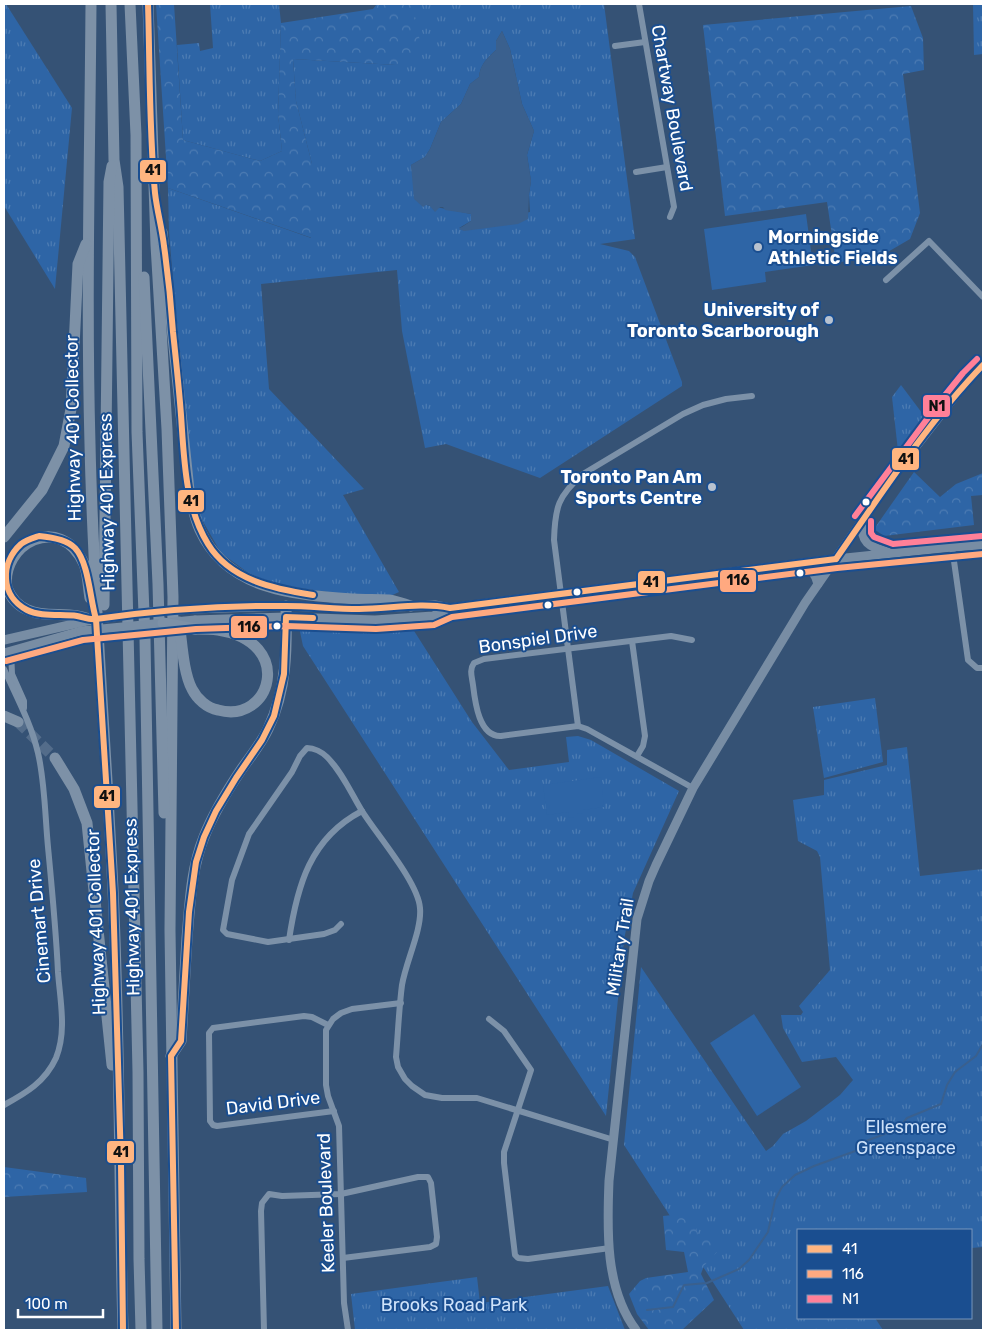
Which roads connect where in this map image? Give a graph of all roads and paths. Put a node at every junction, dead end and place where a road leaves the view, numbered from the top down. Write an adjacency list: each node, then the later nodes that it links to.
1 (91, 4): 14 (highway, Highway 401 Collector)
2 (111, 4): 9 (highway, Highway 401 Express)
3 (130, 4): 8 (highway, Highway 401 Express)
4 (148, 4): 12 (highway)
5 (639, 4): 6 (street, Chartway Boulevard)
6 (645, 42): 7 (street); 10 (street, Chartway Boulevard)
7 (615, 46)
8 (136, 135): 50 (highway); 66 (highway, Highway 401 Express)
9 (114, 160): 32 (highway); 65 (highway, Highway 401 Express)
10 (667, 166): 11 (street); 13 (street, Chartway Boulevard)
11 (636, 172)
12 (155, 194): 28 (highway); 29 (highway)
13 (670, 217)
14 (89, 235): 20 (highway); 32 (highway, Highway 401 Collector)
15 (886, 280): 16 (street)
16 (983, 297)
17 (983, 365): 19 (main road, Military Trail)
18 (752, 396): 27 (street)
19 (862, 521): 23 (main road); 24 (main road, Military Trail)
20 (4, 537)
21 (983, 546): 22 (main road)
22 (952, 547): 23 (main road); 40 (street)
23 (892, 553): 24 (main road)
24 (836, 560): 25 (main road); 26 (main road, Military Trail)
25 (802, 565): 26 (main road); 27 (main road)
26 (818, 584): 47 (main road, Military Trail)
27 (562, 594): 30 (main road); 38 (street)
28 (173, 597): 34 (highway); 50 (highway)
29 (411, 606): 30 (main road); 31 (main road)
30 (450, 608): 31 (main road)
31 (286, 612): 32 (main road, bridge); 34 (main road); 55 (highway)
32 (86, 623): 32 (highway); 33 (main road, bridge); 35 (main road); 39 (main road); 60 (highway, Highway 401 Collector)
33 (163, 623): 34 (highway, bridge)
34 (196, 624)
35 (4, 640)
36 (692, 640): 37 (street, Bonspiel Drive)
37 (632, 641): 38 (street, Bonspiel Drive); 45 (street)
38 (568, 649): 44 (street); 44 (street, Bonspiel Drive)
39 (8, 652): 43 (street, Cinemart Drive)
40 (983, 668)
41 (4, 669): 43 (street, Cinemart Drive)
42 (4, 716): 43 (highway)
43 (21, 717): 56 (street, Cinemart Drive)
44 (578, 726): 45 (street, Bonspiel Drive)
45 (637, 756): 47 (street, Bonspiel Drive)
46 (55, 758): 60 (highway)
47 (693, 788): 59 (main road, Military Trail)
48 (362, 810): 51 (street); 51 (street); 52 (street)
49 (340, 924): 51 (street)
50 (170, 930): 55 (highway)
51 (289, 940)
52 (401, 1003): 54 (street); 58 (street)
53 (489, 1019): 58 (street)
54 (328, 1025): 57 (street, Keeler Boulevard); 57 (street, David Drive)
55 (172, 1056): 67 (highway)
56 (4, 1105)
57 (334, 1110): 61 (street, Keeler Boulevard)
58 (518, 1110): 59 (street); 62 (street)
59 (614, 1140): 62 (main road, Military Trail)
60 (121, 1164): 64 (highway, Highway 401 Collector)
61 (341, 1194): 63 (street, Keeler Boulevard); 63 (street); 68 (street)
62 (610, 1248): 70 (main road, Military Trail)
63 (343, 1258): 69 (street, Keeler Boulevard)
64 (123, 1330)
65 (141, 1330)
66 (157, 1330)
67 (176, 1330)
68 (264, 1330)
69 (348, 1330)
70 (636, 1330)

